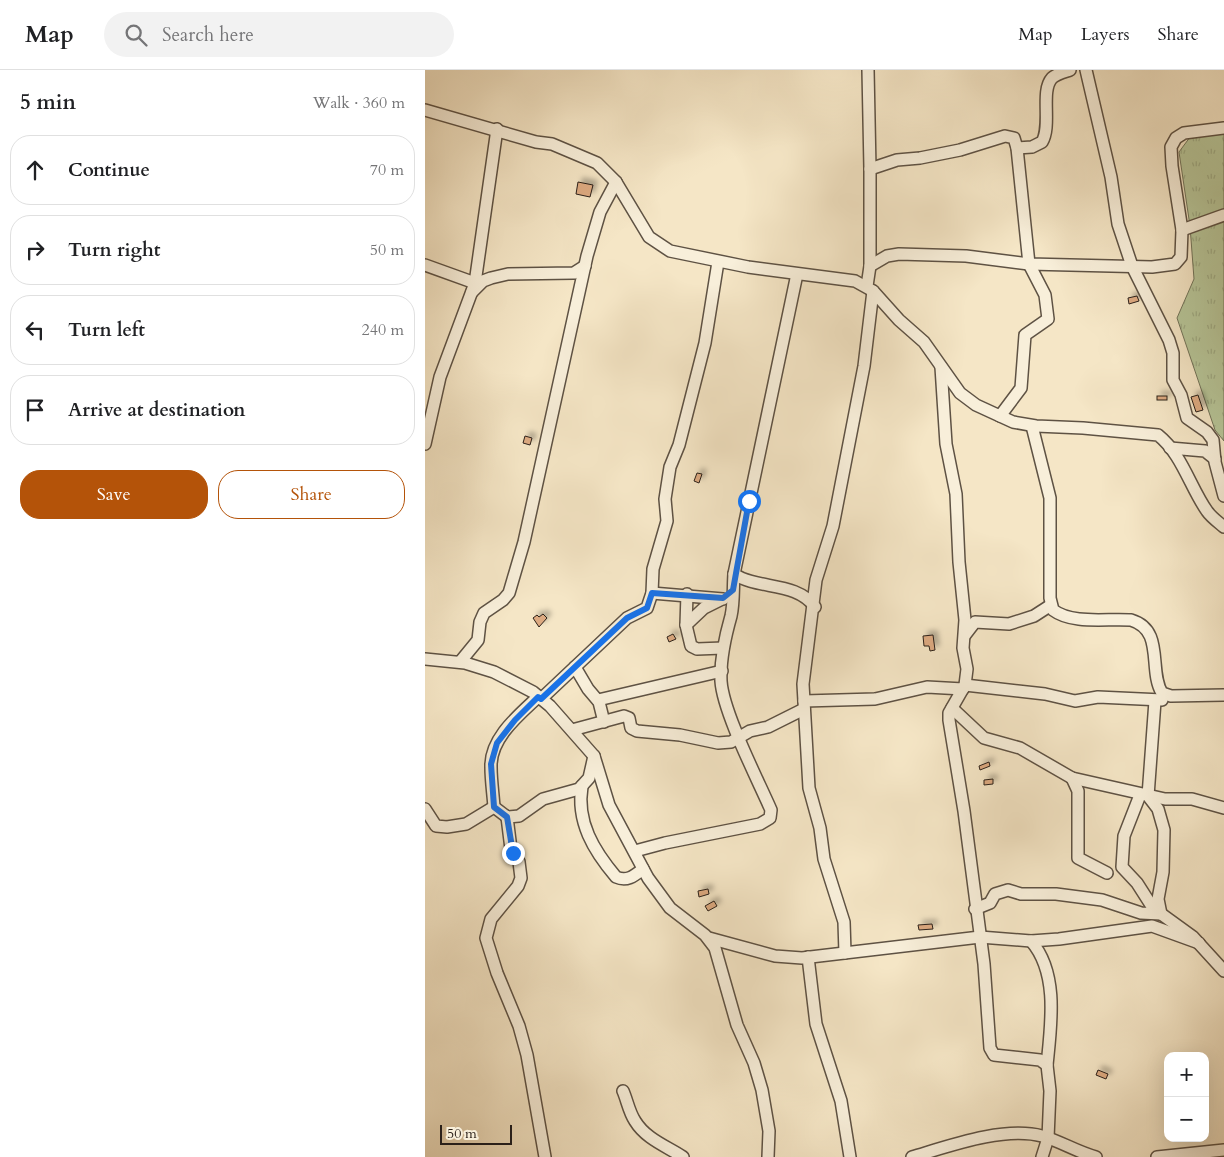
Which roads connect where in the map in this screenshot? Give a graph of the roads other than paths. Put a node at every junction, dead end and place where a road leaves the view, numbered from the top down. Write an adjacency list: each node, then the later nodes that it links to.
1 (868, 70): 8 (street)
2 (1070, 70): 7 (street)
3 (1087, 70): 17 (street)
4 (425, 110): 6 (street)
5 (1224, 128): 11 (street)
6 (497, 129): 9 (street); 19 (street)
7 (1017, 148): 8 (street); 13 (street)
8 (870, 169): 16 (street)
9 (616, 182): 12 (street); 15 (street)
10 (1224, 215): 11 (street)
11 (1182, 230): 17 (street)
12 (717, 262): 18 (street); 32 (street)
13 (1029, 264): 16 (street); 17 (street); 23 (street)
14 (425, 265): 19 (street)
15 (585, 266): 21 (street); 41 (street)
16 (870, 266): 20 (street)
17 (1132, 266): 27 (street)
18 (797, 274): 20 (street); 30 (street)
19 (475, 283): 21 (street)
20 (870, 288): 22 (street); 36 (street)
21 (470, 295): 25 (street)
22 (941, 367): 23 (street); 38 (street)
23 (1000, 416): 24 (street)
24 (1032, 426): 26 (street); 35 (street)
25 (425, 444)
26 (1170, 448): 27 (street); 29 (street)
27 (1215, 459): 28 (street)
28 (1224, 496)
29 (1222, 521)
30 (734, 574): 31 (street); 36 (street)
31 (733, 590): 34 (street); 39 (street)
32 (652, 593): 33 (street); 42 (street)
33 (687, 594): 34 (street); 37 (street)
34 (723, 598): 37 (street)
35 (1051, 605): 38 (street); 46 (street)
36 (815, 607): 50 (street)
37 (686, 626): 39 (street)
38 (964, 636): 44 (street)
39 (723, 648): 43 (street)
40 (425, 659): 41 (street)
41 (460, 662): 47 (street)
42 (575, 667): 47 (street); 48 (street)
43 (722, 671): 48 (street); 54 (street)
44 (964, 687): 49 (street); 50 (street); 51 (street)
45 (1224, 695): 46 (street)
46 (1185, 696): 49 (street)
47 (540, 698): 53 (street); 59 (street)
48 (598, 700): 52 (street)
49 (1155, 701): 58 (street)
50 (804, 705): 54 (street); 72 (street)
51 (952, 708): 56 (street); 66 (street)
52 (604, 722): 53 (street); 54 (street)
53 (572, 730): 55 (street)
54 (740, 738): 63 (street)
55 (594, 756): 57 (street); 63 (street)
56 (1072, 778): 58 (street); 65 (street)
57 (582, 786): 62 (street); 64 (street)
58 (1144, 795): 60 (street); 67 (street); 67 (street)
59 (494, 807): 61 (street); 62 (street)
60 (1224, 808)
61 (425, 809)
62 (507, 817): 80 (street)
63 (635, 851): 64 (street)
64 (643, 869): 69 (street)
65 (1107, 873)
66 (975, 909): 67 (street); 68 (street)
67 (1161, 914): 71 (street)
68 (980, 937): 70 (street); 72 (street); 75 (street)
69 (709, 938): 73 (street); 82 (street)
70 (1031, 940): 71 (street); 75 (street)
71 (1199, 943): 74 (street)
72 (845, 953): 73 (street)
73 (808, 957): 83 (street)
74 (1224, 971)
75 (1047, 1065): 77 (street)
76 (623, 1091): 81 (street)
77 (1048, 1138): 79 (street); 84 (street); 85 (street)
78 (1224, 1150): 86 (street)
79 (917, 1156)
80 (545, 1157)
81 (683, 1157)
82 (768, 1157)
83 (850, 1157)
84 (1043, 1157)
85 (1096, 1157)
86 (1157, 1157)

